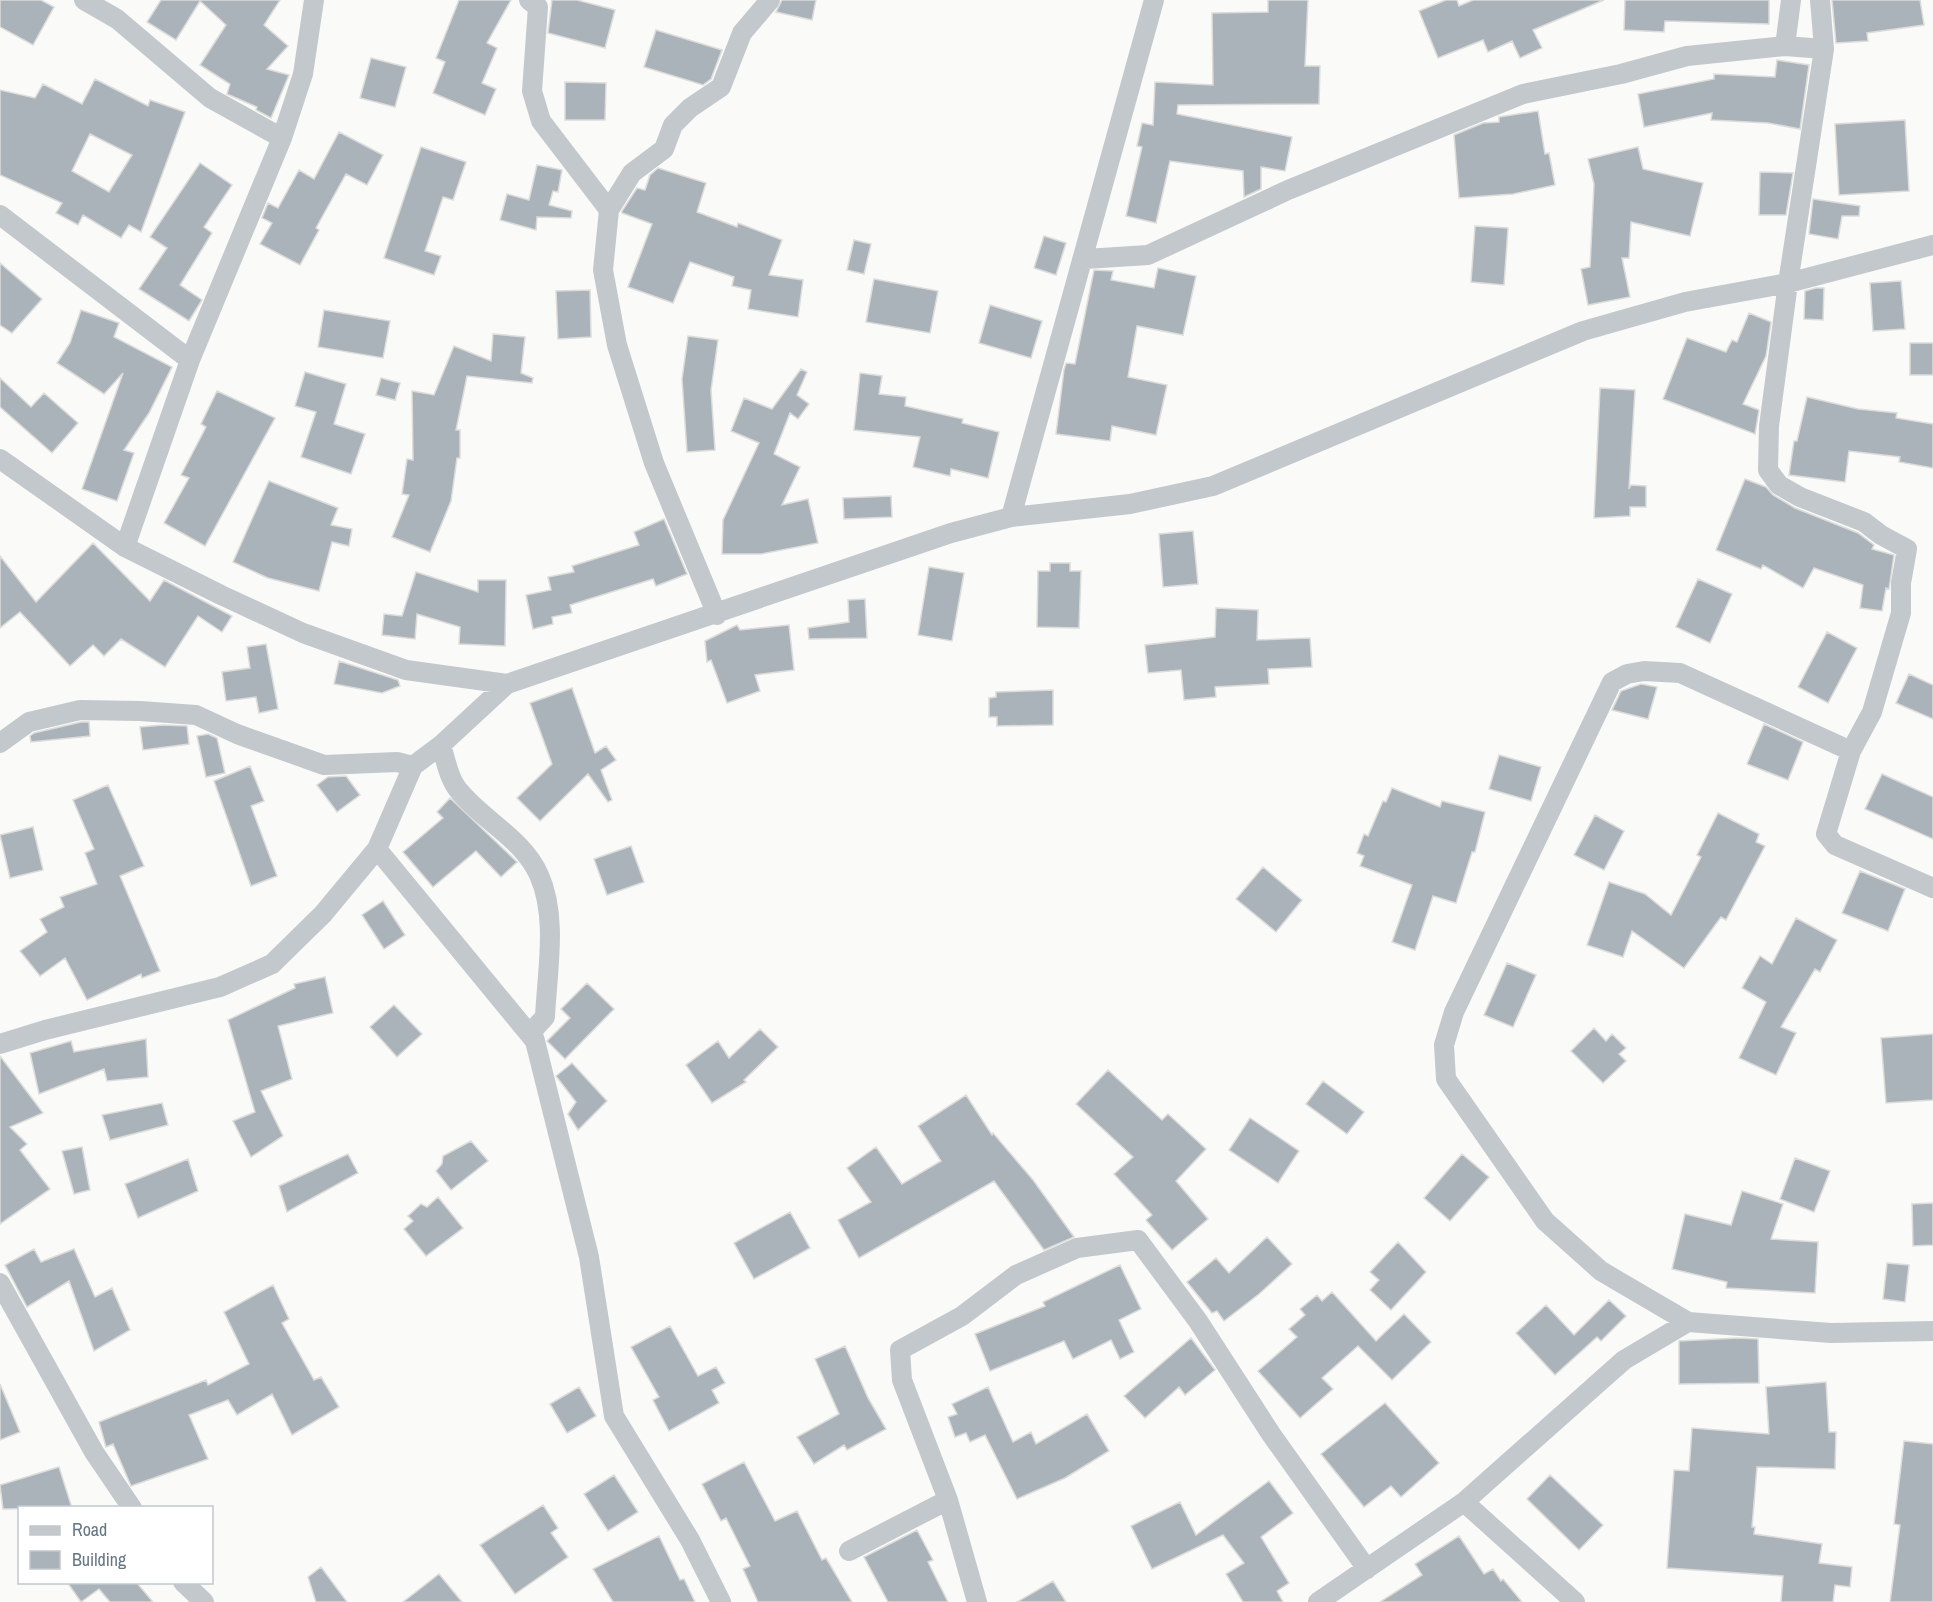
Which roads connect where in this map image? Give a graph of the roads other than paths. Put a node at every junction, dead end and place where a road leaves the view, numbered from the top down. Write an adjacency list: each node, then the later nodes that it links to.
1 (84, 0): 10 (street)
2 (314, 0): 10 (street)
3 (529, 0): 11 (street)
4 (771, 0): 11 (street)
5 (1154, 0): 14 (street)
6 (1791, 0): 8 (street)
7 (1820, 0): 9 (street)
8 (1785, 46): 9 (street); 14 (street)
9 (1824, 49): 15 (street)
10 (282, 138): 16 (street)
11 (609, 210): 20 (street)
12 (0, 215): 16 (street)
13 (1933, 245): 15 (street)
14 (1084, 259): 18 (street)
15 (1788, 283): 18 (street); 24 (street)
16 (190, 360): 19 (street)
17 (0, 459): 19 (street)
18 (1011, 518): 20 (street)
19 (125, 547): 21 (street)
20 (717, 615): 21 (street)
21 (507, 684): 23 (street)
22 (0, 742): 25 (street)
23 (441, 745): 25 (street); 28 (street)
24 (1851, 751): 27 (street); 31 (street)
25 (413, 766): 26 (street)
26 (377, 849): 28 (street); 29 (street)
27 (1933, 888)
28 (535, 1041): 40 (street)
29 (0, 1044)
30 (0, 1283): 35 (street)
31 (1688, 1322): 32 (street); 34 (street)
32 (1933, 1331)
33 (948, 1500): 36 (street); 37 (street); 41 (street)
34 (1464, 1502): 37 (street); 43 (street)
35 (131, 1506)
36 (849, 1551)
37 (1366, 1569): 42 (street)
38 (185, 1584): 39 (street)
39 (204, 1602)
40 (721, 1602)
41 (977, 1602)
42 (1318, 1602)
43 (1575, 1602)

